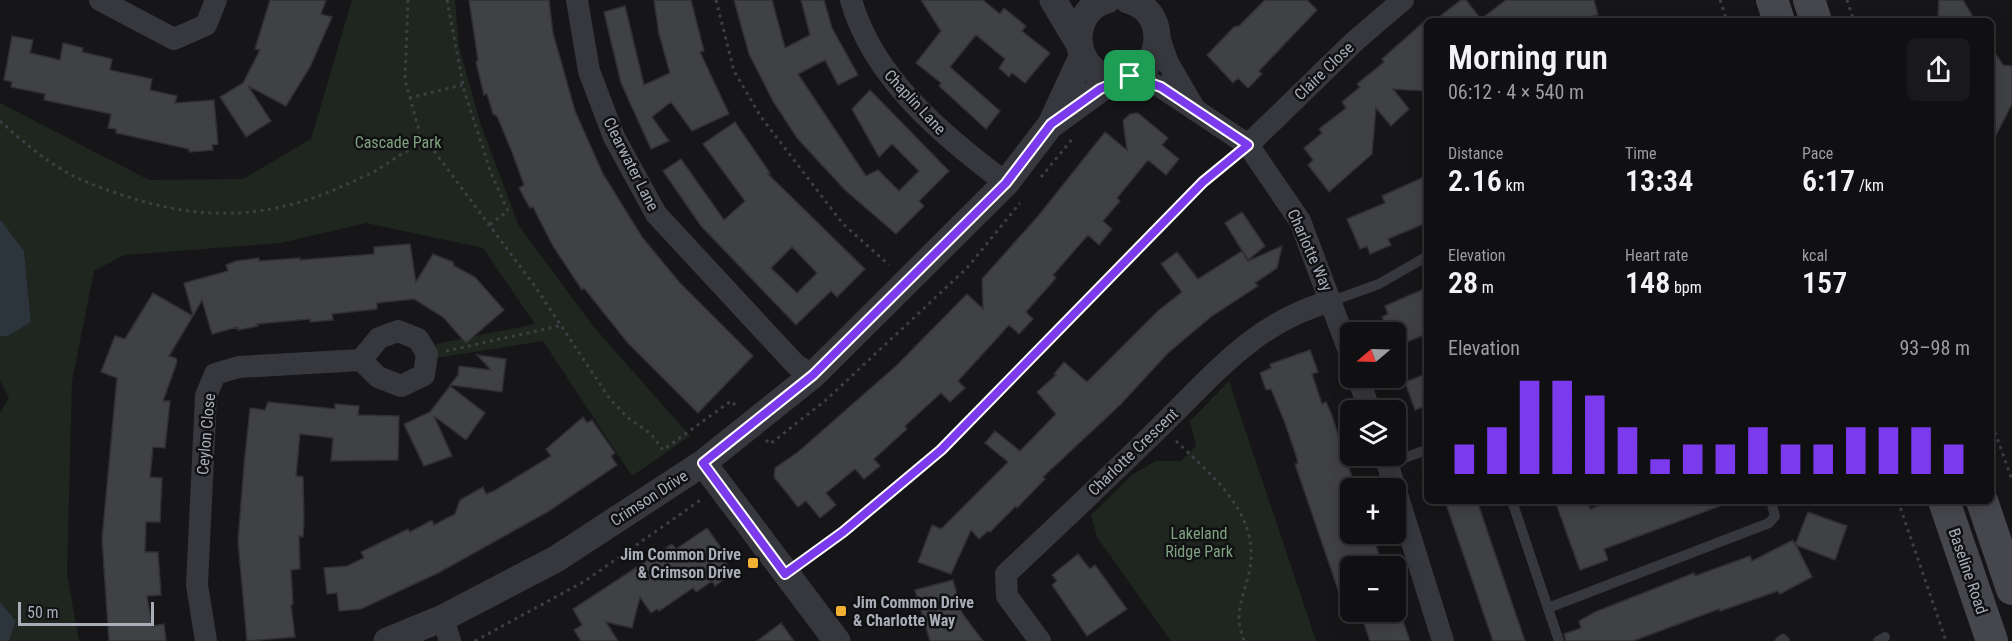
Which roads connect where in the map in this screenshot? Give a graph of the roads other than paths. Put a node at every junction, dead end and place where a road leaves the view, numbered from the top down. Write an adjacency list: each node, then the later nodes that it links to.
1 (100, 0): 2 (street)
2 (216, 0)
3 (577, 0): 25 (street, Clearwater Lane)
4 (851, 0): 20 (street, Chaplin Lane)
5 (1053, 0): 15 (street)
6 (1107, 0): 15 (street, Crimson Drive)
7 (1128, 0): 14 (street)
8 (1166, 0): 14 (street)
9 (1402, 0): 19 (street, Claire Close)
10 (1772, 0): 12 (main road)
11 (1809, 0): 13 (main road)
12 (1778, 18)
13 (1815, 18)
14 (1157, 30): 16 (street, Crimson Drive); 17 (street)
15 (1080, 50): 16 (street); 18 (street, Crimson Drive)
16 (1128, 77): 17 (street, Charlotte Way); 18 (street, Crimson Drive)
17 (1197, 113): 19 (street, Charlotte Way)
18 (1051, 124): 20 (street, Crimson Drive)
19 (1248, 145): 22 (street, Charlotte Way); 34 (lane)
20 (1016, 189): 25 (street, Crimson Drive)
21 (1424, 258): 22 (lane)
22 (1332, 301): 23 (street, Charlotte Way); 41 (street, Charlotte Crescent)
23 (1340, 325)
24 (361, 360): 24 (street); 38 (street, Ceylon Close)
25 (813, 375): 28 (street, Crimson Drive)
26 (1424, 450): 27 (lane)
27 (1406, 455)
28 (703, 463): 34 (street); 37 (street, Crimson Drive)
29 (1388, 466): 42 (street)
30 (1513, 504): 36 (lane)
31 (1772, 504): 36 (lane)
32 (1945, 504): 46 (main road, Baseline Road)
33 (1983, 504): 35 (main road)
34 (785, 574): 40 (street)
35 (2012, 589)
36 (1548, 608): 43 (lane)
37 (447, 630): 39 (street, Crimson Drive)
38 (206, 641)
39 (387, 641)
40 (837, 641)
41 (1040, 641)
42 (1443, 641)
43 (1559, 641)
44 (1780, 641): 45 (lane)
45 (1785, 641)
46 (1992, 641)

